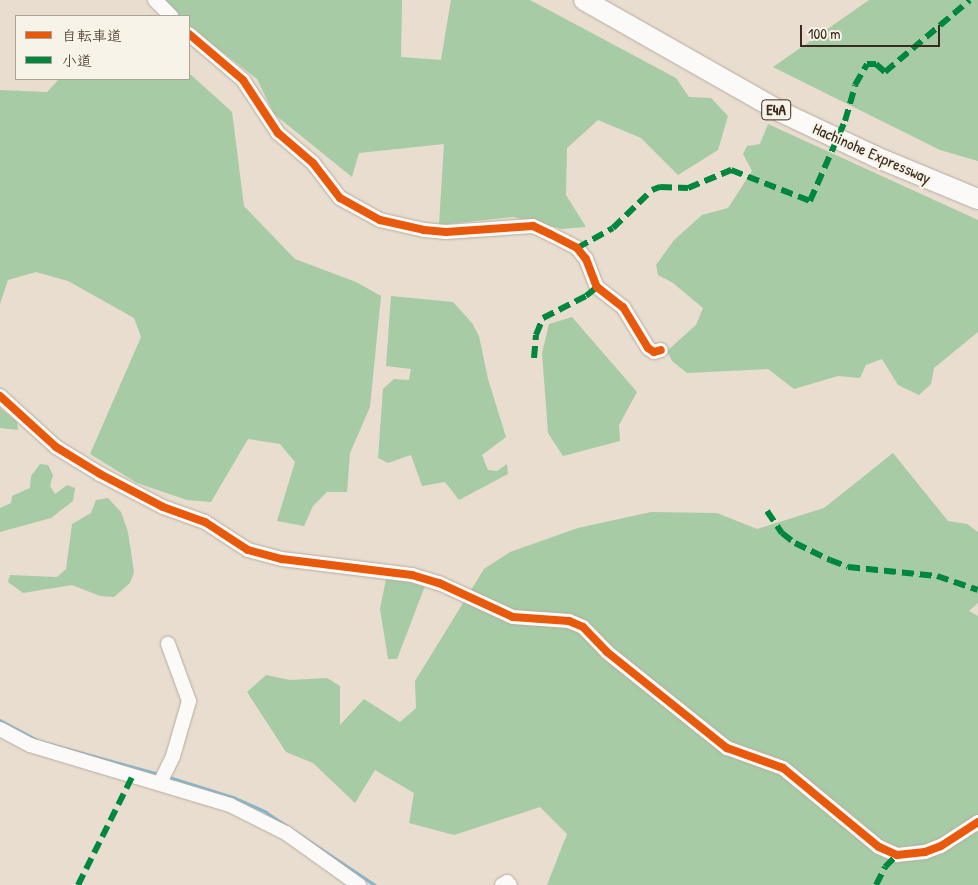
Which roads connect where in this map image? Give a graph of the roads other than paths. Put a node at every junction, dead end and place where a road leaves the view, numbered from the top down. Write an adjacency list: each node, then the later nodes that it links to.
1 (155, 0): 3 (street)
2 (584, 0): 5 (highway, Hachinohe Expressway / E4A)
3 (170, 15)
4 (190, 35): 6 (street)
5 (978, 199)
6 (661, 350)
7 (0, 396): 11 (street)
8 (168, 644): 10 (street)
9 (0, 729): 10 (street)
10 (160, 784): 12 (street)
11 (978, 822)
12 (359, 885)
13 (502, 885): 14 (street)
14 (510, 885)

